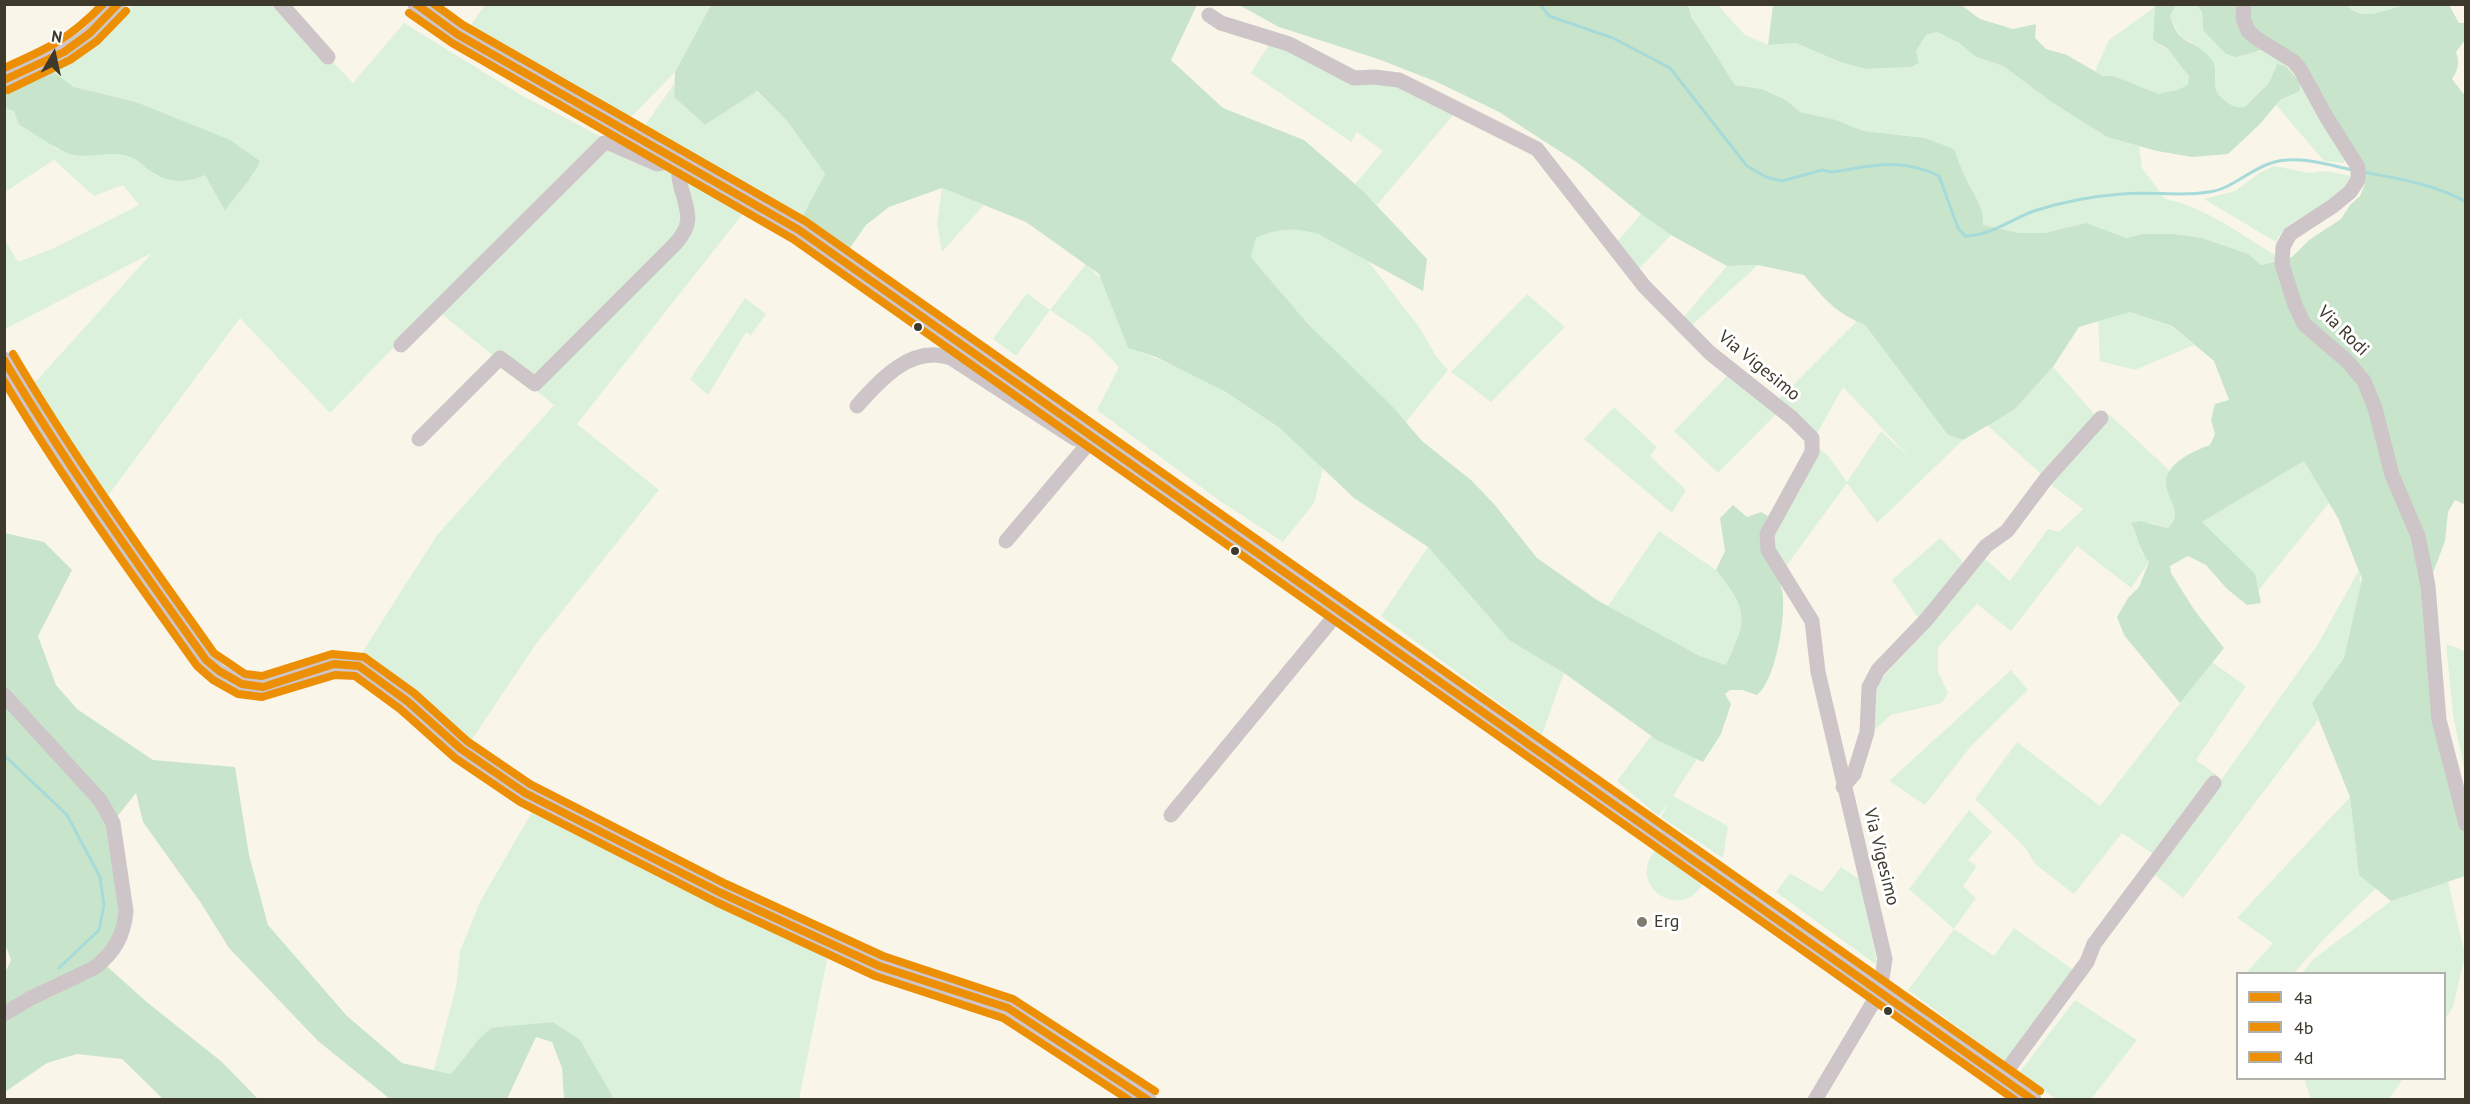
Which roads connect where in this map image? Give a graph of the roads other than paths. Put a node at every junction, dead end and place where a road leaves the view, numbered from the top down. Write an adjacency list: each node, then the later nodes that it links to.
1 (118, 4): 7 (street)
2 (281, 4): 6 (street)
3 (415, 4): 8 (street)
4 (2244, 4): 22 (street, Via Rodi)
5 (1209, 15): 20 (street, Via Vigesimo)
6 (328, 57)
7 (4, 80)
8 (678, 160): 9 (street); 13 (street); 15 (street)
9 (401, 345)
10 (4, 359): 26 (street)
11 (857, 406): 14 (street)
12 (2101, 418): 20 (street)
13 (419, 439)
14 (1088, 444): 15 (street); 16 (street)
15 (1105, 446): 17 (street)
16 (1006, 541)
17 (1339, 611): 21 (street); 23 (street)
18 (4, 695): 24 (street)
19 (2214, 783): 25 (street)
20 (1843, 787): 23 (street, Via Vigesimo)
21 (1172, 815)
22 (2466, 824)
23 (1880, 991): 25 (street); 27 (street)
24 (4, 1014)
25 (2002, 1077): 28 (street)
26 (1149, 1100)
27 (1815, 1100)
28 (2034, 1100)

